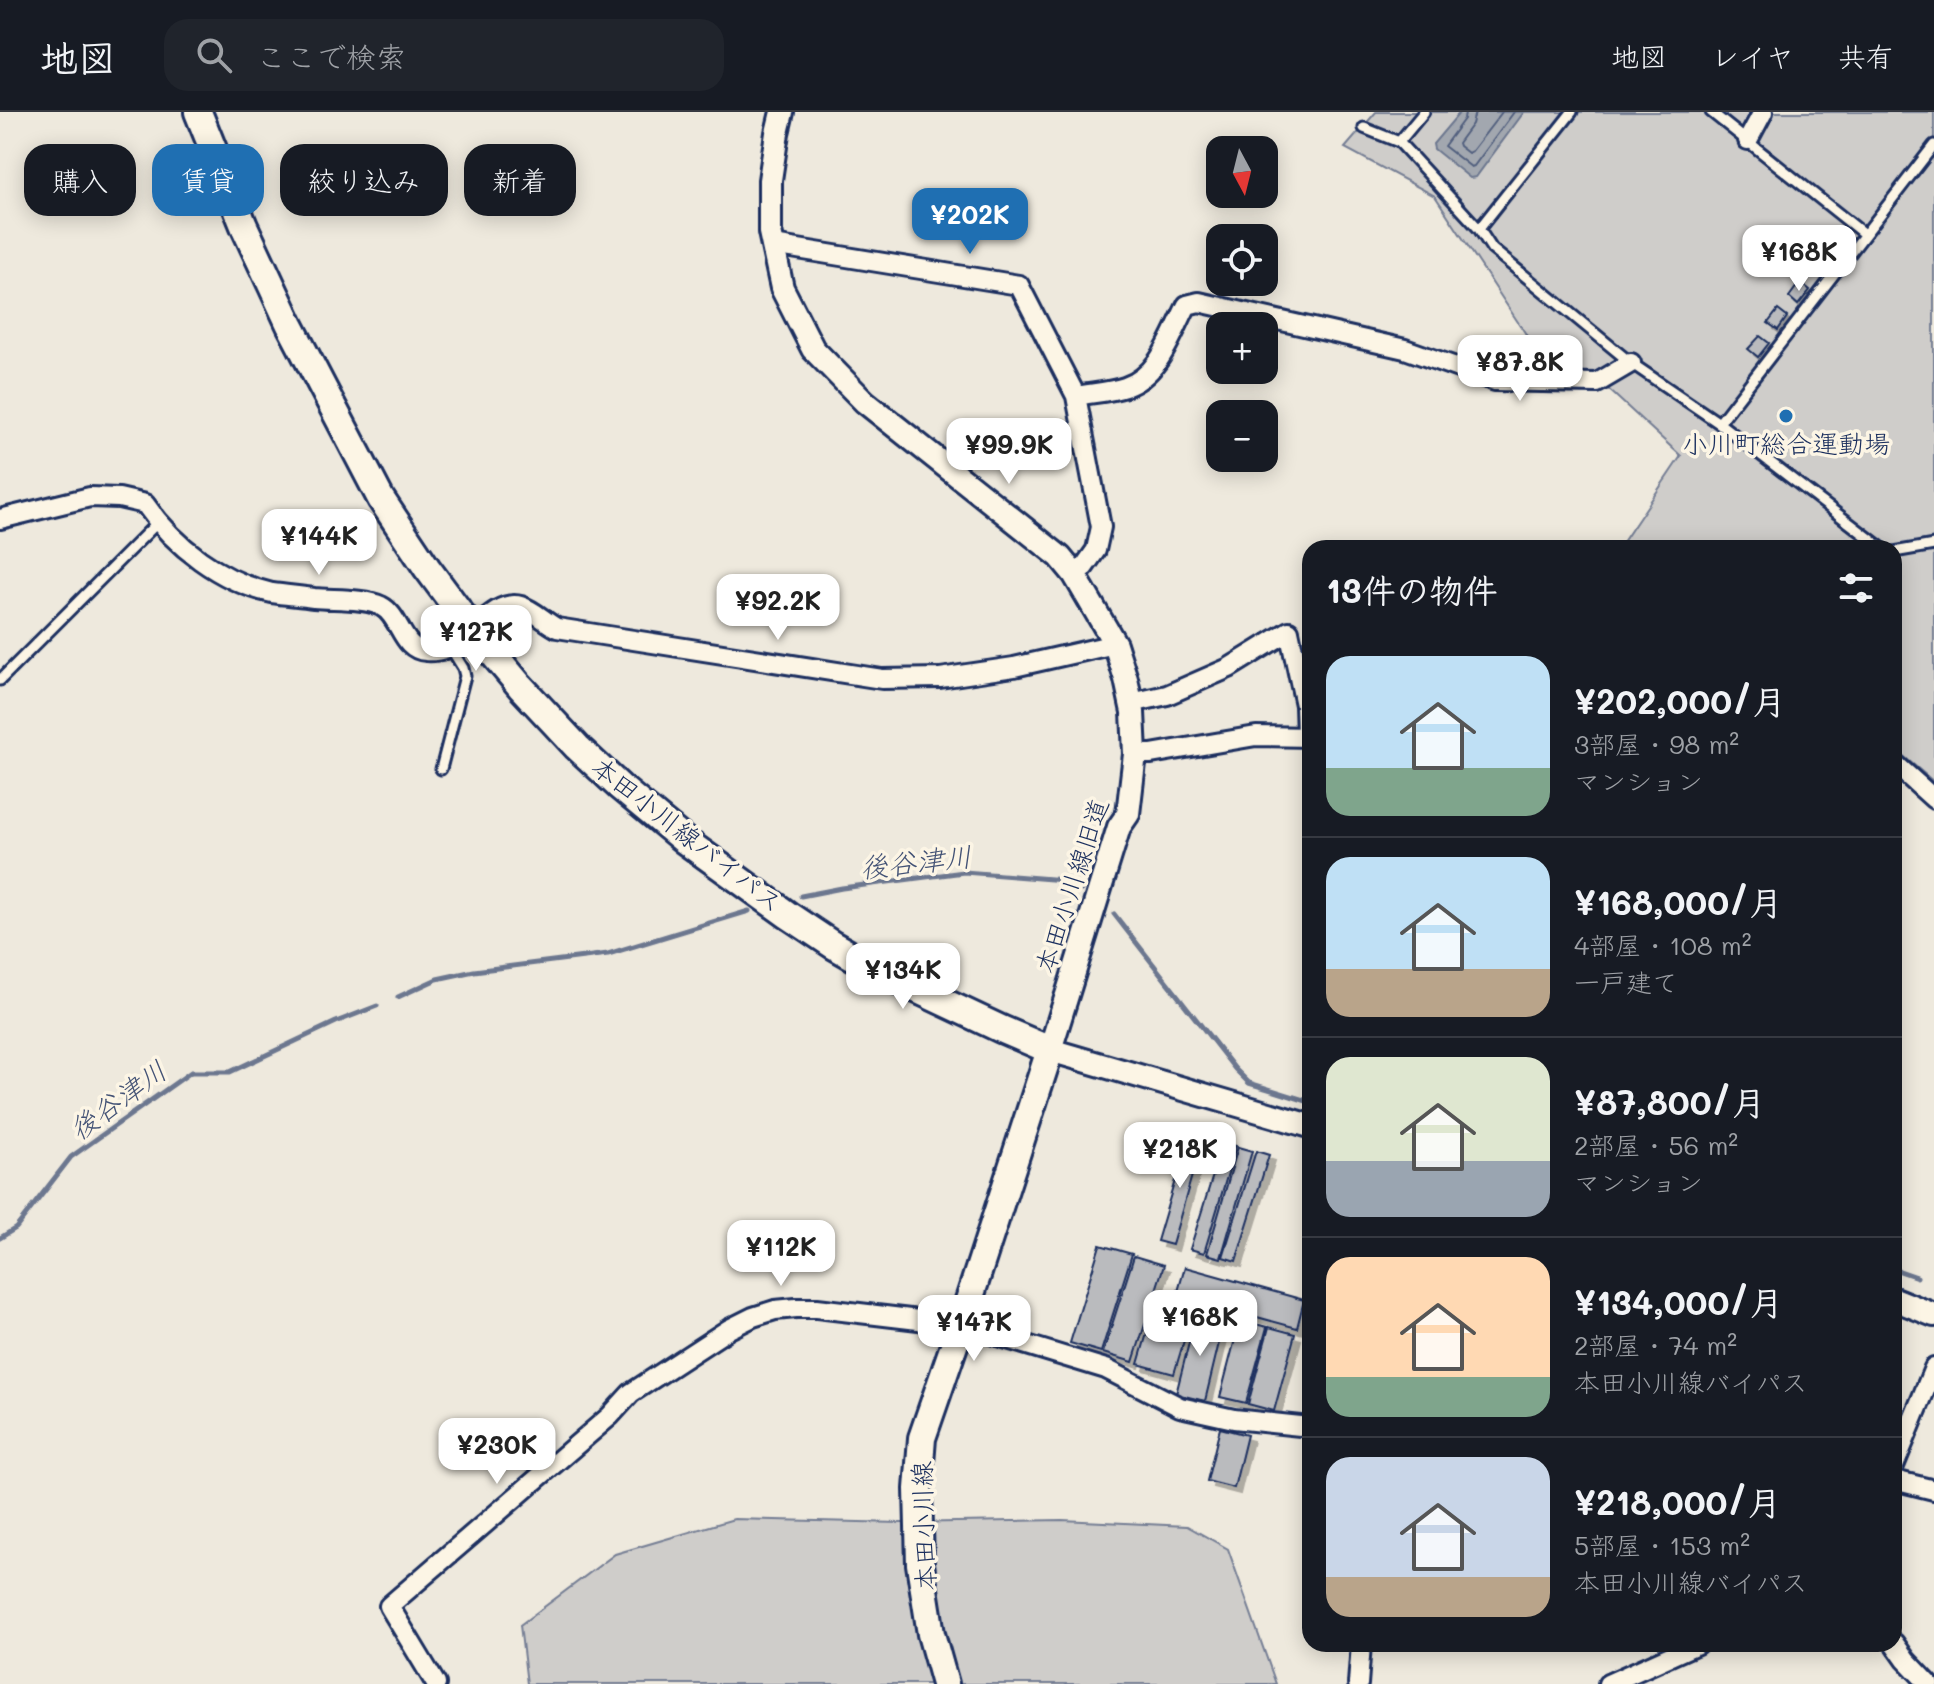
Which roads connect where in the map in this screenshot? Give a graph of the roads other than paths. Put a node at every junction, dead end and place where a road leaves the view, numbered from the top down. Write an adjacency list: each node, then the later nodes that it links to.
1 (198, 112): 23 (main road, 本田小川線バイパス)
2 (782, 112): 13 (street, 本田小川線旧道)
3 (1424, 112): 9 (lane)
4 (1572, 112): 11 (lane)
5 (1711, 112): 8 (lane)
6 (1763, 112): 8 (street)
7 (1364, 128): 9 (lane)
8 (1748, 140): 12 (lane)
9 (1399, 142): 11 (lane)
10 (1934, 145): 12 (lane)
11 (1479, 229): 14 (lane)
12 (1864, 234): 16 (lane)
13 (773, 245): 15 (street); 22 (street, 本田小川線旧道)
14 (1631, 363): 15 (street); 16 (lane)
15 (1076, 396): 22 (street)
16 (1719, 423): 19 (lane)
17 (0, 519): 18 (street)
18 (158, 522): 25 (street); 26 (lane)
19 (1872, 540)
20 (1934, 545): 21 (lane)
21 (1902, 551)
22 (1074, 574): 24 (street, 本田小川線旧道)
23 (473, 630): 24 (street); 25 (street); 34 (main road, 本田小川線バイパス)
24 (1115, 644): 28 (street, 本田小川線旧道)
25 (450, 647): 31 (lane)
26 (0, 680)
27 (1302, 691): 28 (street)
28 (1131, 703): 30 (street, 本田小川線旧道)
29 (1302, 736): 30 (street)
30 (1135, 754): 34 (street, 本田小川線旧道)
31 (441, 769)
32 (1902, 770): 33 (street)
33 (1934, 799)
34 (1050, 1050): 35 (street, 本田小川線バイパス); 38 (main road, 本田小川線)
35 (1302, 1124)
36 (1902, 1302): 37 (street)
37 (1934, 1315)
38 (961, 1325): 40 (street); 47 (street); 48 (main road, 本田小川線)
39 (1934, 1368): 41 (street)
40 (1302, 1426)
41 (1902, 1446)
42 (1902, 1482): 43 (street)
43 (1934, 1490)
44 (1360, 1652): 49 (street)
45 (1679, 1652): 50 (street)
46 (1900, 1652): 51 (street)
47 (436, 1684)
48 (945, 1684)
49 (1358, 1684)
50 (1608, 1684)
51 (1929, 1684)

